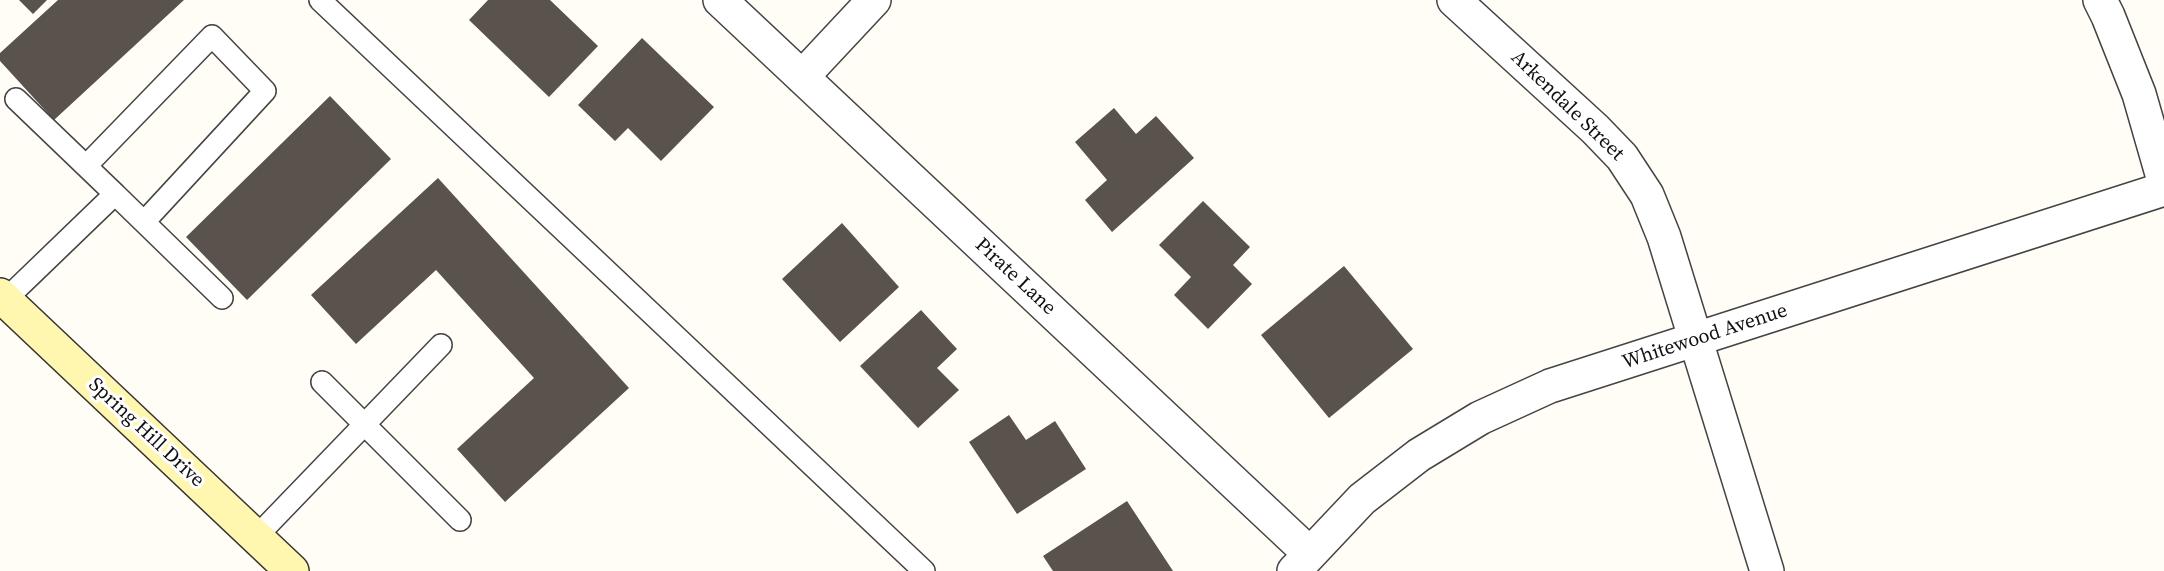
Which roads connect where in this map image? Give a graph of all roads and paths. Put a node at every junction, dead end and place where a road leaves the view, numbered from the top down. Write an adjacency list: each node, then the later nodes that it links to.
1 (320, 0): 23 (lane)
2 (720, 0): 6 (street, Pirate Lane)
3 (874, 0): 6 (street)
4 (1454, 0): 15 (street, Arkendale Street)
5 (2100, 0): 9 (street)
6 (802, 77): 21 (street, Pirate Lane)
7 (16, 99): 8 (lane)
8 (86, 166): 11 (lane); 12 (lane)
9 (2164, 181)
10 (2164, 189): 15 (street, Whitewood Avenue)
11 (115, 194): 12 (lane); 13 (lane)
12 (144, 222): 14 (lane)
13 (2, 297): 20 (main road, Spring Hill Drive)
14 (222, 298)
15 (1695, 341): 21 (street, Whitewood Avenue); 24 (street, Arkendale Street)
16 (441, 345): 18 (lane)
17 (322, 382): 18 (lane)
18 (365, 424): 19 (lane); 20 (lane)
19 (460, 520)
20 (256, 537): 22 (main road, Spring Hill Drive)
21 (1302, 562)
22 (292, 571)
23 (924, 571)
24 (1767, 571)

